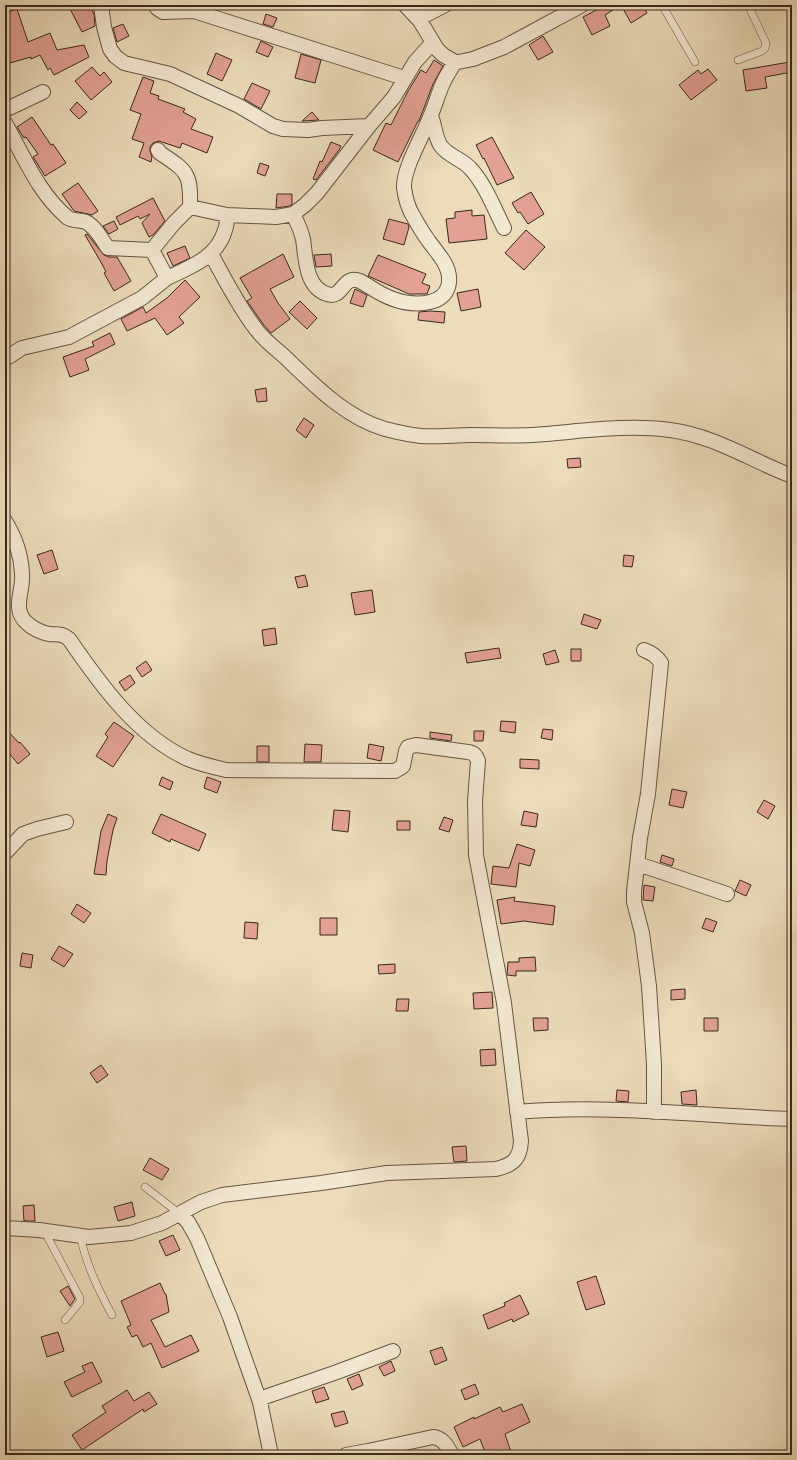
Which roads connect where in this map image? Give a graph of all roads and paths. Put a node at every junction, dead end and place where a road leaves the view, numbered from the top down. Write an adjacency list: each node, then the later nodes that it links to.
1 (101, 5): 19 (street)
2 (156, 5): 8 (street)
3 (405, 5): 9 (street)
4 (445, 5): 9 (street)
5 (582, 5): 12 (street)
6 (662, 5): 13 (lane)
7 (748, 5): 11 (lane)
8 (197, 8): 14 (street)
9 (418, 19): 10 (street)
10 (433, 42): 12 (street); 14 (street)
11 (738, 60)
12 (455, 62): 17 (street)
13 (695, 62)
14 (404, 78): 19 (street)
15 (43, 92): 16 (street)
16 (7, 104)
17 (431, 116): 22 (street); 24 (street)
18 (5, 124): 25 (street)
19 (369, 126): 22 (street)
20 (158, 150): 21 (street)
21 (190, 208): 23 (street); 25 (street)
22 (293, 214): 23 (street)
23 (227, 215): 26 (street)
24 (504, 228)
25 (152, 250): 27 (street)
26 (211, 254): 27 (street); 31 (street)
27 (167, 278): 28 (street)
28 (22, 348): 29 (street); 30 (street)
29 (5, 349)
30 (5, 359)
31 (792, 476)
32 (5, 521): 39 (street)
33 (644, 650): 37 (street)
34 (66, 822): 35 (street)
35 (12, 840): 36 (street)
36 (5, 853)
37 (638, 864): 38 (street); 40 (street)
38 (727, 894)
39 (517, 1112): 40 (street); 43 (street)
40 (654, 1112): 41 (street)
41 (792, 1119)
42 (145, 1187): 43 (lane)
43 (180, 1214): 46 (street); 50 (street)
44 (5, 1228): 45 (street)
45 (45, 1231): 46 (street); 48 (lane)
46 (80, 1235): 47 (lane)
47 (112, 1315)
48 (65, 1320)
49 (393, 1351): 50 (street)
50 (259, 1399): 51 (street)
51 (271, 1455)
52 (346, 1455): 53 (street)
53 (452, 1455)

